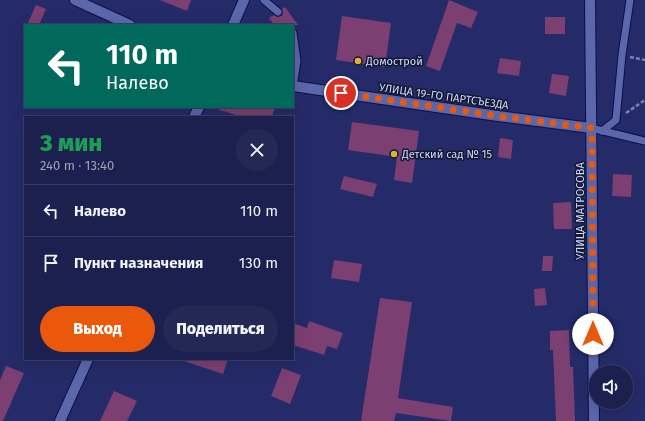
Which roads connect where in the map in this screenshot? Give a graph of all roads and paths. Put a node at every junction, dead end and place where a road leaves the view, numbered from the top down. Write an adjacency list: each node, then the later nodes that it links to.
1 (75, 0): 7 (street)
2 (244, 0): 8 (street)
3 (264, 0): 6 (lane)
4 (590, 0): 16 (street, УЛИЦА МАТРОСОВА)
5 (630, 0): 10 (lane)
6 (278, 12)
7 (128, 24)
8 (233, 24)
9 (294, 40): 12 (lane)
10 (622, 55): 11 (path); 15 (lane)
11 (645, 60)
12 (294, 80)
13 (294, 86): 16 (street, УЛИЦА 19-ГО ПАРТСЪЕЗДА)
14 (645, 100): 15 (path)
15 (616, 120): 17 (lane)
16 (592, 128): 17 (lane); 21 (street, УЛИЦА МАТРОСОВА)
17 (602, 131): 18 (lane)
18 (645, 141)
19 (88, 360): 20 (street)
20 (60, 421)
21 (594, 421)

